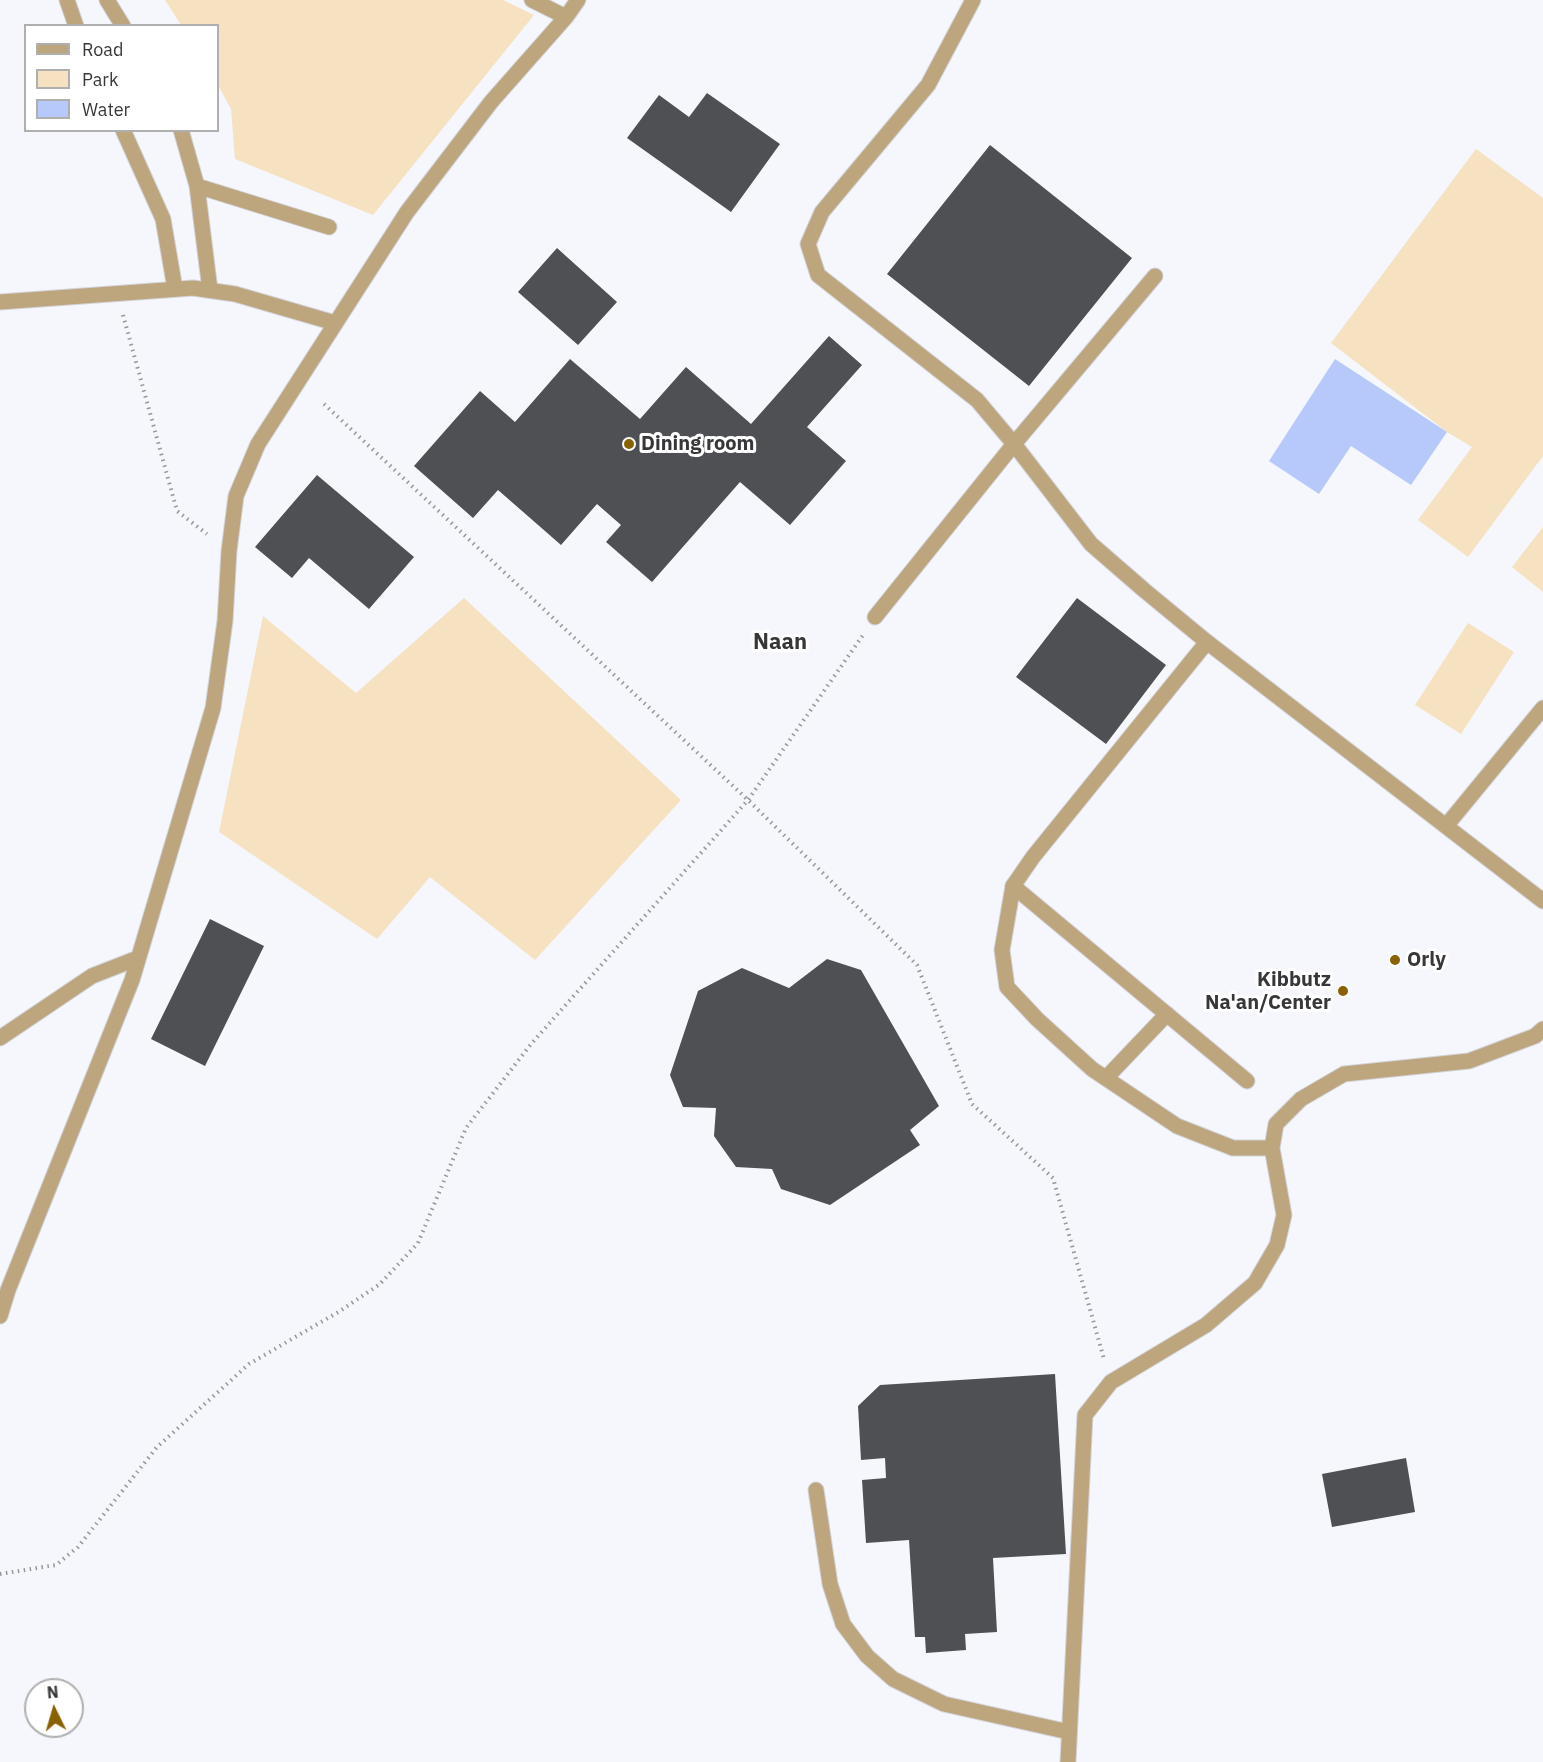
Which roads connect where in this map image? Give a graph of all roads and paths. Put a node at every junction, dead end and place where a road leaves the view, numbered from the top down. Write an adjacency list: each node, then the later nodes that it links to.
1 (67, 0): 7 (street)
2 (106, 0): 8 (street)
3 (532, 0): 6 (street)
4 (578, 0): 6 (street)
5 (973, 0): 20 (street)
6 (566, 17): 18 (street)
7 (75, 24)
8 (122, 24)
9 (124, 132): 14 (street)
10 (182, 132): 11 (street)
11 (197, 186): 12 (street); 15 (street)
12 (329, 227)
13 (1155, 276): 20 (street)
14 (175, 289): 15 (street); 16 (street)
15 (210, 290): 18 (street)
16 (117, 294): 17 (street); 21 (path)
17 (0, 302)
18 (335, 323): 21 (street)
19 (324, 404): 25 (path)
20 (1014, 444): 22 (street); 23 (street)
21 (229, 551): 29 (street)
22 (875, 617): 25 (path)
23 (1207, 642): 26 (street); 27 (street)
24 (1543, 708): 26 (street)
25 (748, 800): 37 (path); 39 (path)
26 (1446, 826): 28 (street)
27 (1013, 886): 30 (street); 33 (street)
28 (1543, 901)
29 (138, 958): 32 (street); 36 (street)
30 (1167, 1014): 33 (street); 34 (street)
31 (1543, 1029): 35 (street)
32 (0, 1038)
33 (1106, 1078): 35 (street)
34 (1247, 1081)
35 (1272, 1148): 37 (street)
36 (0, 1316)
37 (1111, 1382): 40 (street)
38 (816, 1490): 40 (street)
39 (0, 1574)
40 (1069, 1732): 41 (street)
41 (1068, 1762)

